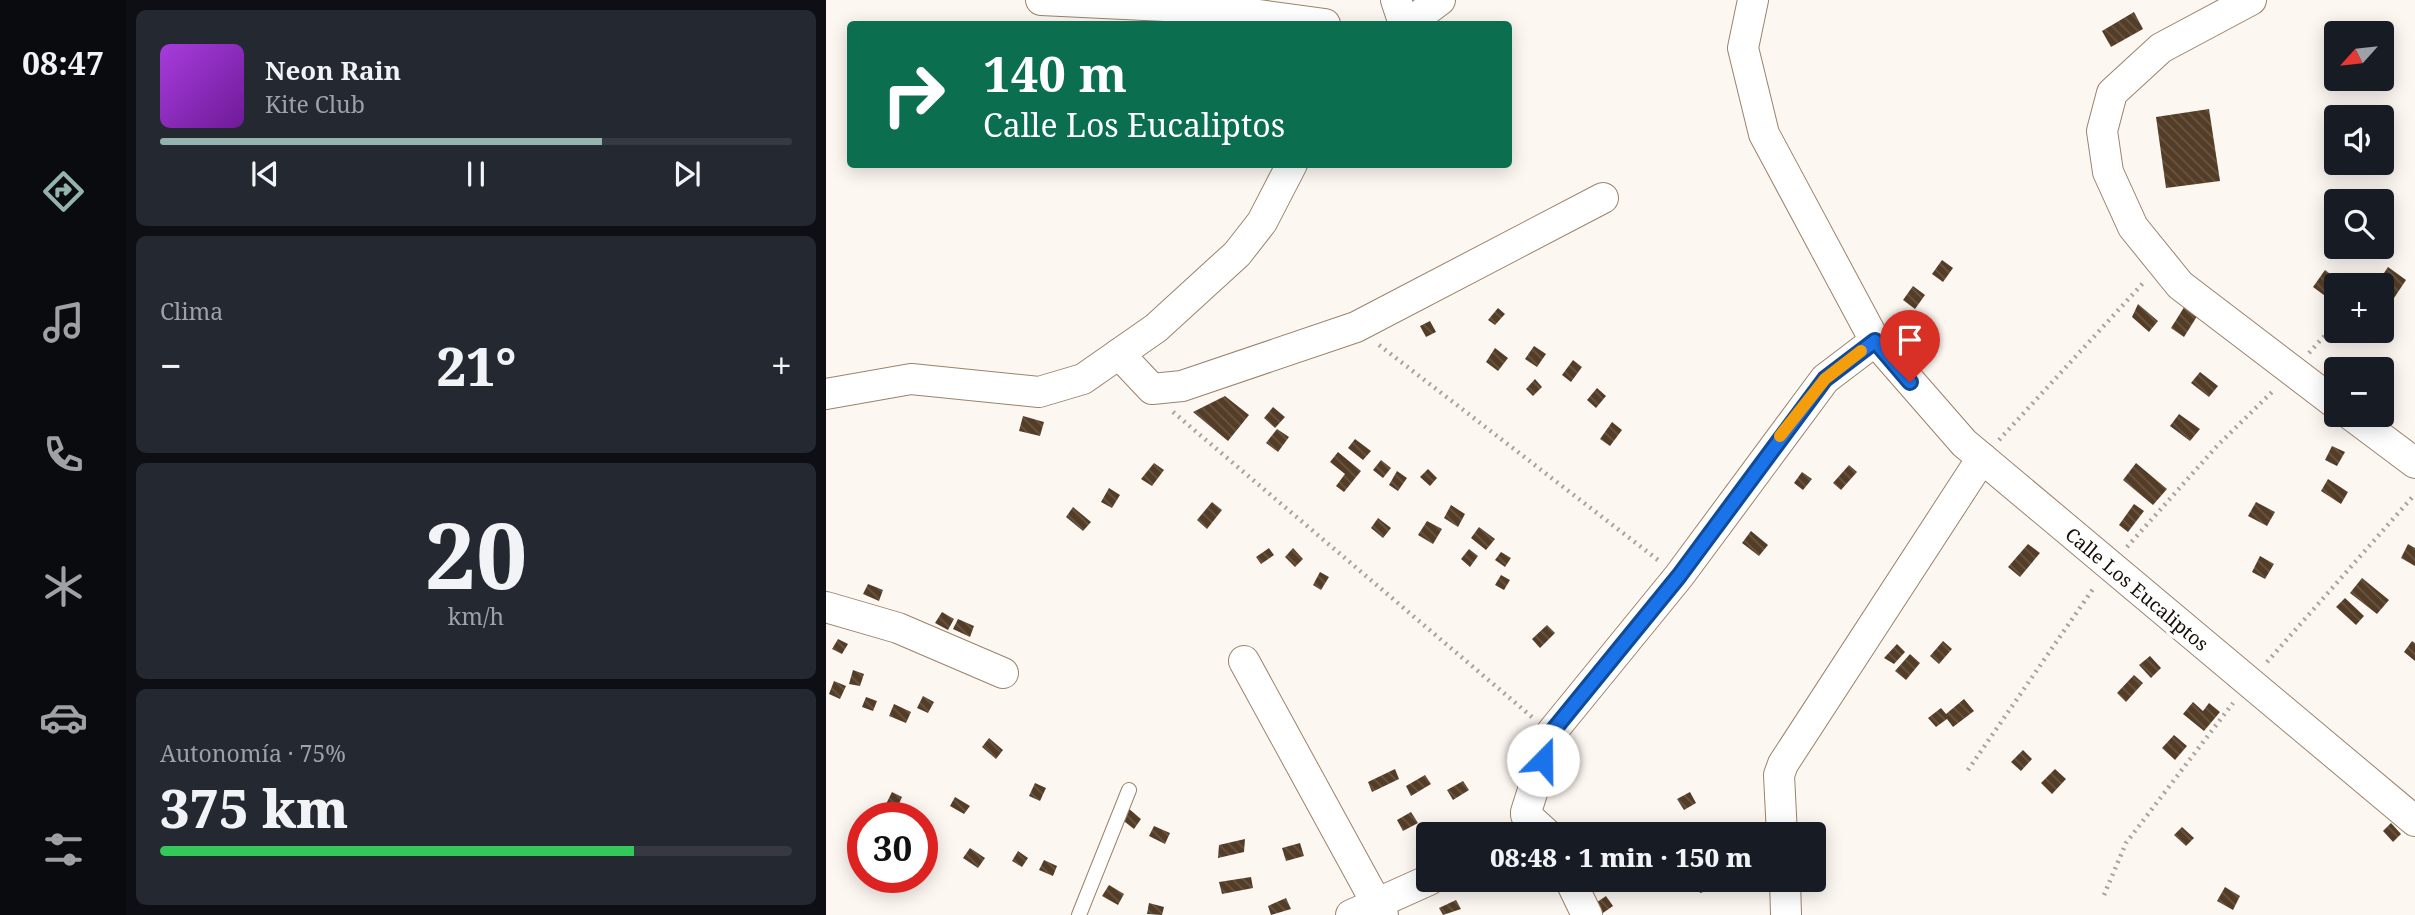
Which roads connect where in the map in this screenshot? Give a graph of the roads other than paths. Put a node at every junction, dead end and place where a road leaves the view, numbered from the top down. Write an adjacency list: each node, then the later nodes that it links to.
1 (1041, 0): 6 (street)
2 (1396, 0): 7 (street)
3 (1440, 0): 8 (street)
4 (1753, 0): 11 (street, Calle Los Eucaliptos)
5 (2251, 0): 14 (street)
6 (1303, 21)
7 (1405, 21)
8 (1410, 21)
9 (1290, 168): 12 (street)
10 (1603, 198): 12 (street)
11 (1875, 341): 16 (street, Calle Los Eucaliptos); 23 (street)
12 (1119, 354): 13 (street)
13 (826, 394)
14 (2324, 395)
15 (2367, 427): 17 (street)
16 (1982, 458): 22 (street, Calle Los Eucaliptos); 24 (street)
17 (2415, 464)
18 (826, 607): 20 (street)
19 (1244, 662): 28 (street)
20 (1003, 673)
21 (1129, 790): 29 (lane)
22 (2415, 821)
23 (1533, 822)
24 (1781, 822)
25 (1416, 887): 28 (street)
26 (1576, 892): 30 (street)
27 (1786, 892): 31 (street)
28 (1370, 911)
29 (1079, 915)
30 (1587, 915)
31 (1787, 915)

